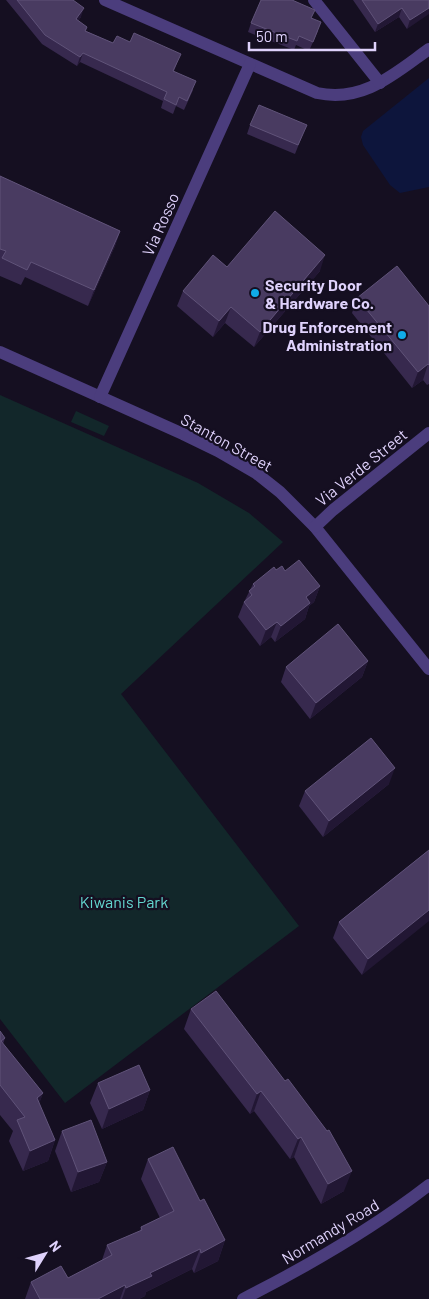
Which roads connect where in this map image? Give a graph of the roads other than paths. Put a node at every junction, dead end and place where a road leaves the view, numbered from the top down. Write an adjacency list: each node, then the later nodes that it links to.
1 (106, 0): 4 (street)
2 (314, 0): 5 (street)
3 (429, 49): 5 (street)
4 (250, 64): 5 (street); 7 (street, Via Rosso)
5 (380, 83)
6 (0, 352): 7 (street, Stanton Street)
7 (100, 397): 9 (street, Stanton Street)
8 (429, 433): 9 (street, Via Verde Street)
9 (315, 527): 10 (street, Stanton Street)
10 (429, 669)
11 (429, 1185): 12 (street, Normandy Road)
12 (243, 1299)

